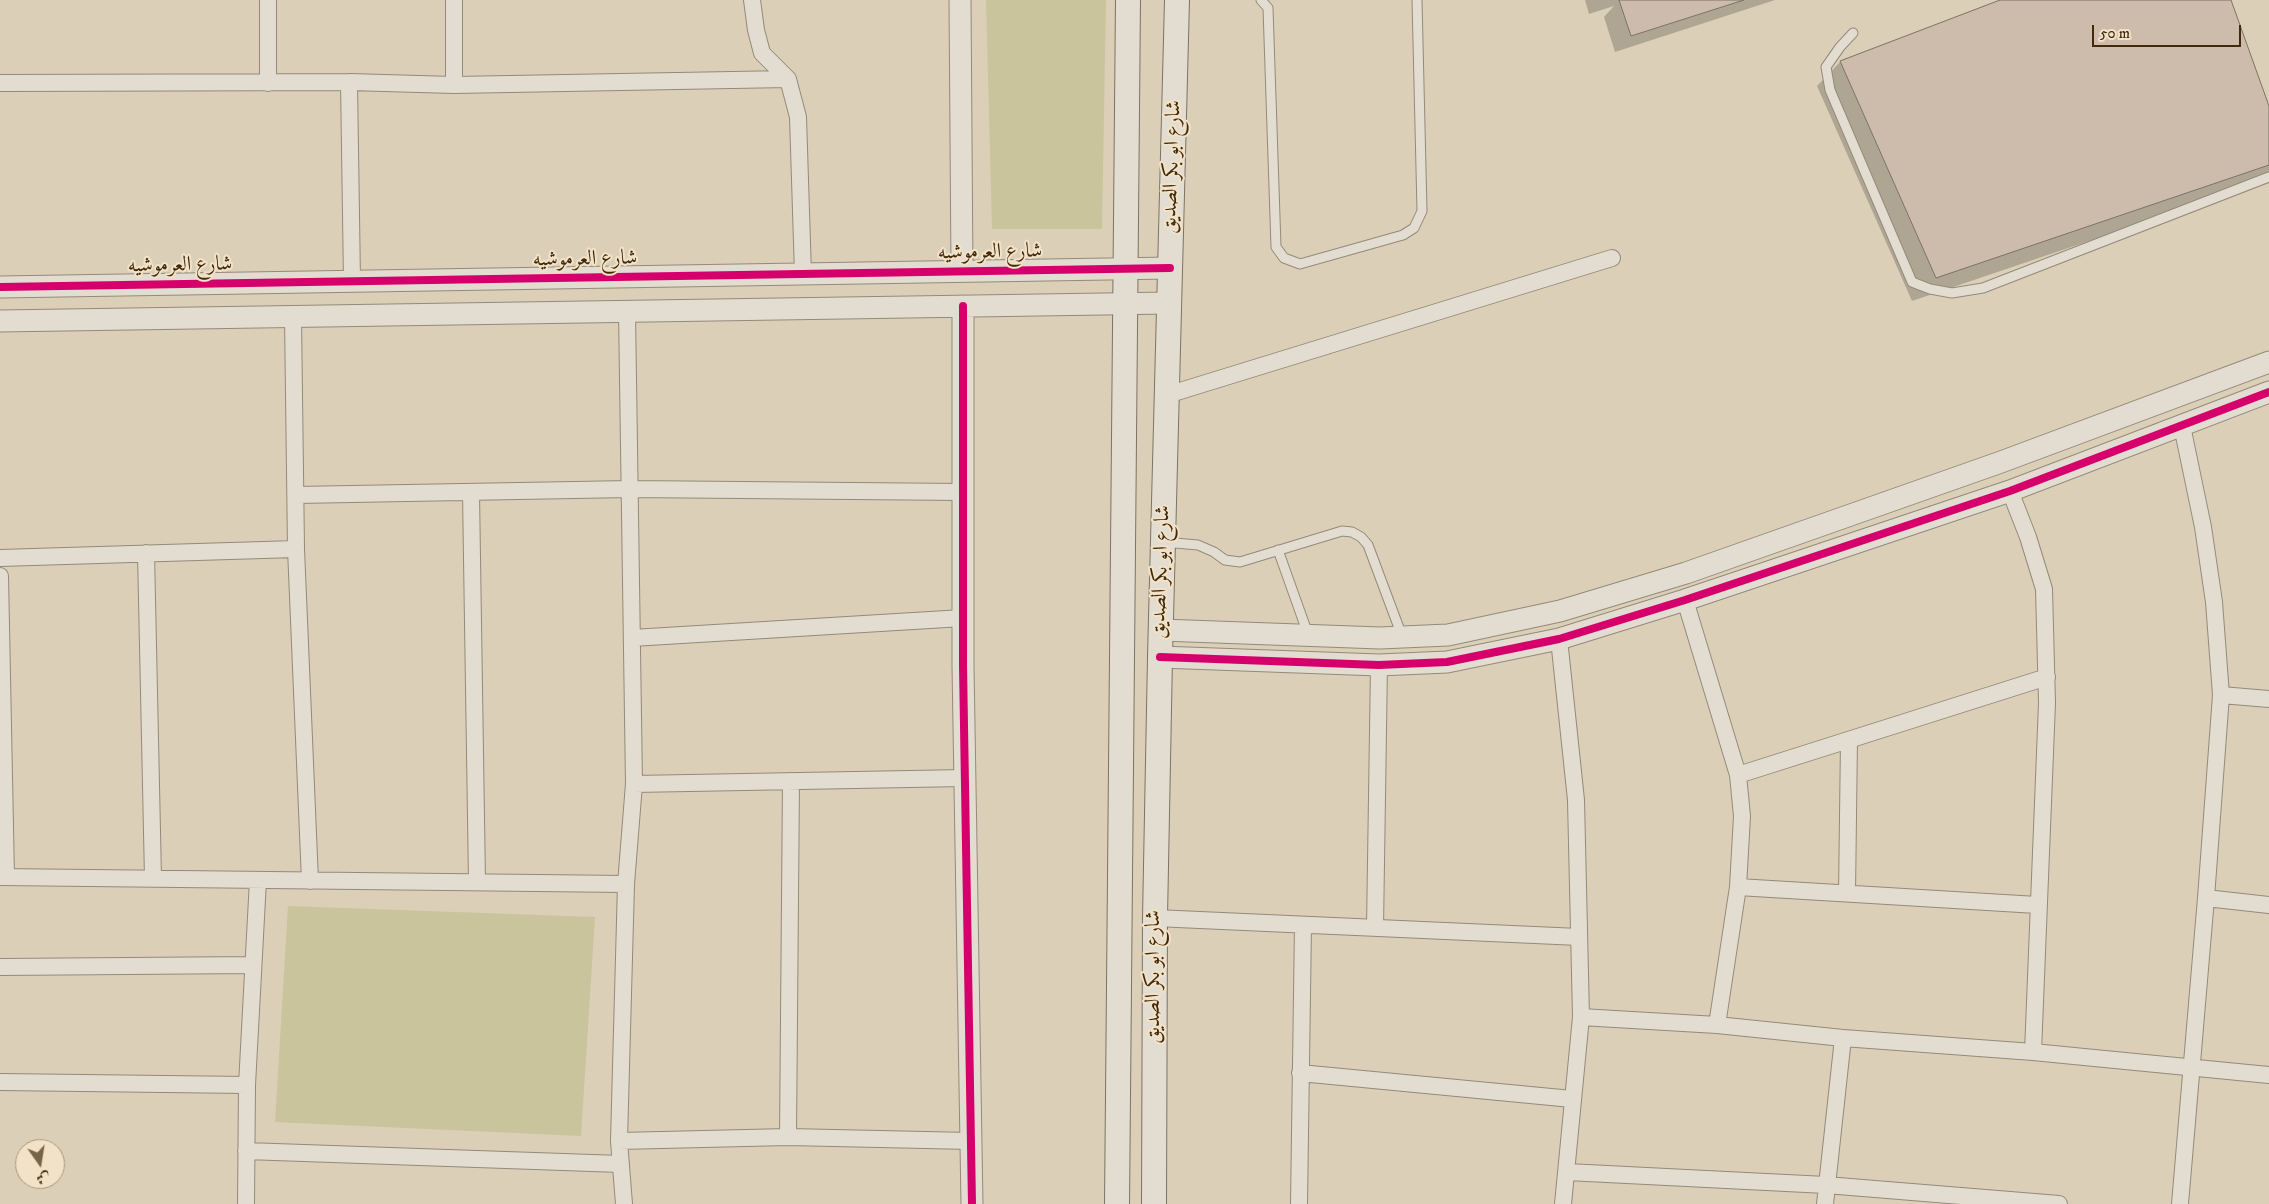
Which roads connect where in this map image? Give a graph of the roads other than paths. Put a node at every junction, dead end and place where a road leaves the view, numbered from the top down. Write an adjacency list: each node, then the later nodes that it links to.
1 (268, 0): 13 (street)
2 (454, 0): 14 (street)
3 (752, 0): 10 (street)
4 (960, 0): 19 (street)
5 (1128, 0): 18 (main road, شارع ابو بكر الصديق)
6 (1177, 0): 17 (main road, شارع ابو بكر الصديق)
7 (1261, 0): 8 (lane)
8 (1418, 0)
9 (1853, 33): 15 (lane)
10 (788, 79): 14 (street); 20 (street)
11 (349, 82): 13 (street); 14 (street); 22 (street)
12 (0, 83): 13 (street)
13 (268, 83)
14 (454, 84)
15 (2269, 177)
16 (1612, 258): 33 (street)
17 (1170, 268): 18 (street, شارع العرموشيه); 24 (main road, شارع ابو بكر الصديق)
18 (1125, 269): 19 (street, شارع العرموشيه); 25 (main road, شارع ابو بكر الصديق)
19 (962, 271): 20 (street, شارع العرموشيه)
20 (803, 274): 21 (street, شارع العرموشيه)
21 (413, 280): 22 (street, شارع العرموشيه); 28 (street)
22 (352, 281): 23 (street, شارع العرموشيه)
23 (0, 286)
24 (1169, 303): 25 (street); 33 (main road, شارع ابو بكر الصديق)
25 (1125, 304): 26 (street); 100 (main road, شارع ابو بكر الصديق)
26 (963, 306): 27 (street); 37 (street)
27 (627, 312): 28 (street); 35 (street)
28 (412, 315): 29 (street)
29 (293, 317): 30 (street); 39 (street)
30 (0, 321)
31 (2269, 362): 50 (street)
32 (2269, 392): 34 (street)
33 (1167, 395): 40 (main road, شارع ابو بكر الصديق)
34 (2182, 426): 36 (street); 56 (street)
35 (630, 488): 37 (street); 38 (street); 51 (street)
36 (2010, 491): 46 (street); 55 (street)
37 (963, 492): 47 (street)
38 (470, 493): 39 (street); 67 (street)
39 (296, 495): 41 (street)
40 (1163, 545): 42 (lane); 48 (main road, شارع ابو بكر الصديق)
41 (296, 549): 43 (street); 66 (street)
42 (1278, 550): 49 (lane); 50 (lane)
43 (146, 553): 44 (street); 64 (street)
44 (0, 558)
45 (0, 576): 63 (street)
46 (1685, 600): 52 (street); 59 (street)
47 (963, 618): 51 (street); 60 (street)
48 (1161, 630): 49 (street); 53 (main road, شارع ابو بكر الصديق)
49 (1308, 634): 50 (street)
50 (1402, 637)
51 (632, 638): 62 (street)
52 (1559, 639): 54 (street); 77 (street)
53 (1160, 658): 54 (street); 74 (main road, شارع ابو بكر الصديق)
54 (1380, 665): 76 (street)
55 (2047, 677): 58 (street); 72 (street)
56 (2221, 695): 57 (street); 71 (street)
57 (2269, 699)
58 (1849, 740): 59 (street); 70 (street)
59 (1738, 775): 69 (street)
60 (965, 778): 61 (street); 92 (street)
61 (791, 781): 62 (street); 90 (street)
62 (634, 784): 68 (street)
63 (3, 877): 64 (street)
64 (153, 878): 65 (street)
65 (258, 880): 66 (street); 78 (street)
66 (310, 881): 67 (street)
67 (477, 882): 68 (street)
68 (626, 884): 91 (street)
69 (1738, 887): 70 (street); 81 (street)
70 (1847, 893): 72 (street)
71 (2206, 898): 73 (street); 84 (street)
72 (2037, 905): 83 (street)
73 (2269, 905)
74 (1155, 918): 75 (street); 101 (main road, شارع ابو بكر الصديق)
75 (1303, 925): 76 (street); 85 (street)
76 (1376, 928): 77 (street)
77 (1579, 937): 80 (street)
78 (253, 965): 79 (street); 88 (street)
79 (0, 967)
80 (1580, 1017): 81 (street); 89 (street)
81 (1717, 1025): 82 (street)
82 (1843, 1038): 83 (street); 96 (street)
83 (2033, 1052): 84 (street)
84 (2191, 1068): 86 (street); 106 (street)
85 (1300, 1074): 89 (street); 102 (street)
86 (2269, 1075)
87 (0, 1082): 88 (street)
88 (247, 1085): 93 (street)
89 (1572, 1099): 95 (street)
90 (788, 1137): 91 (street); 92 (street)
91 (619, 1141): 94 (street)
92 (971, 1141): 99 (street)
93 (246, 1151): 94 (street); 97 (street)
94 (621, 1164): 98 (street)
95 (1567, 1172): 96 (street); 103 (street)
96 (1826, 1185): 104 (street); 105 (street)
97 (246, 1204)
98 (624, 1204)
99 (972, 1204)
100 (1117, 1204)
101 (1154, 1204)
102 (1299, 1204)
103 (1563, 1204)
104 (1825, 1204)
105 (2060, 1204)
106 (2180, 1204)

